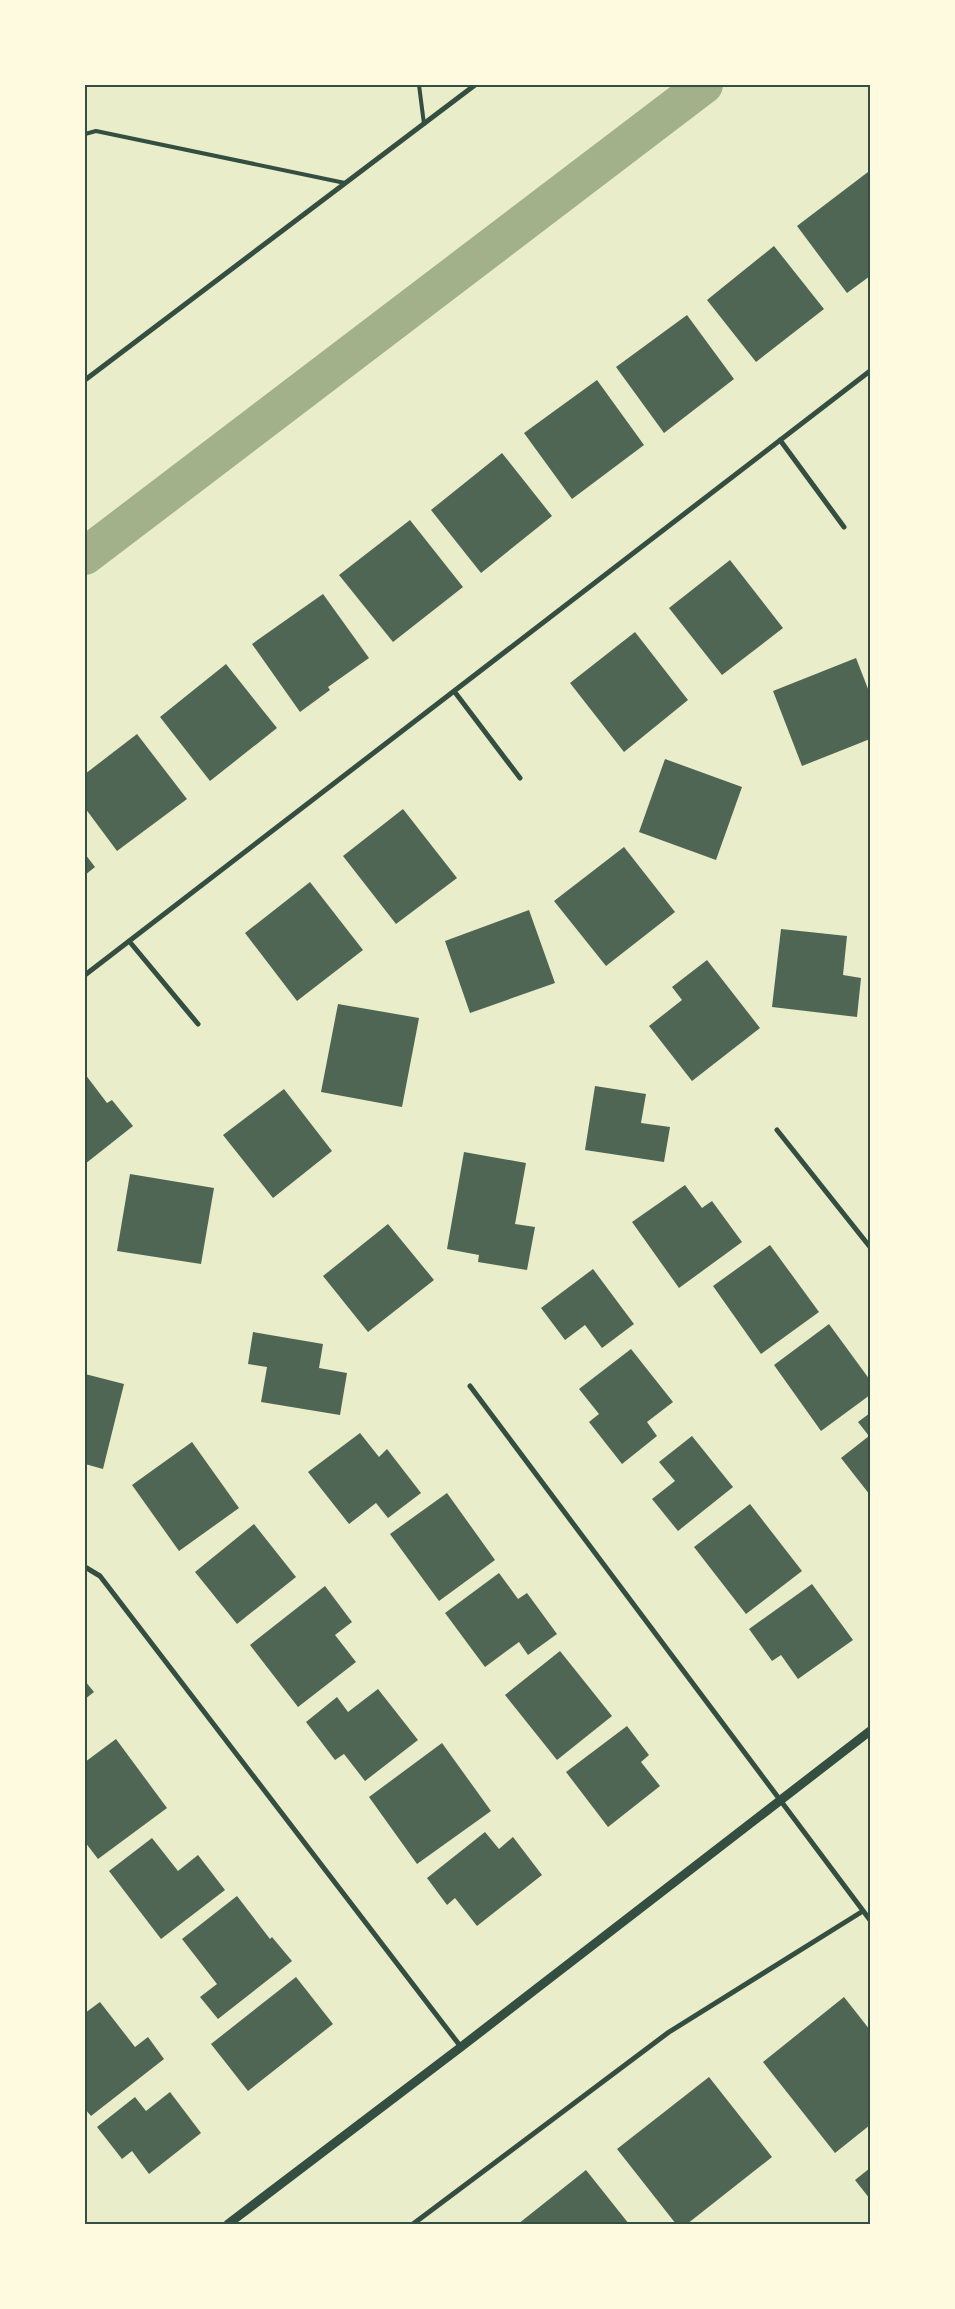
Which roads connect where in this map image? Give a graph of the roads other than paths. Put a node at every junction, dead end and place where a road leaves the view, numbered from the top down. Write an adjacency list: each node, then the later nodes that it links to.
1 (419, 85): 3 (lane)
2 (475, 85): 3 (street)
3 (424, 124): 5 (street)
4 (85, 134): 5 (lane)
5 (345, 184): 7 (street)
6 (870, 371): 8 (street)
7 (85, 380)
8 (780, 440): 9 (street); 10 (street)
9 (844, 527)
10 (454, 691): 11 (street); 12 (street)
11 (520, 778)
12 (129, 941): 13 (street); 14 (street)
13 (85, 975)
14 (198, 1024)
15 (777, 1130): 16 (street)
16 (870, 1247)
17 (470, 1386): 20 (street)
18 (85, 1567): 23 (street)
19 (870, 1731): 20 (street)
20 (780, 1800): 21 (street); 23 (street)
21 (862, 1911): 22 (street); 25 (street)
22 (870, 1920)
23 (461, 2047): 24 (street)
24 (228, 2224)
25 (414, 2224)

